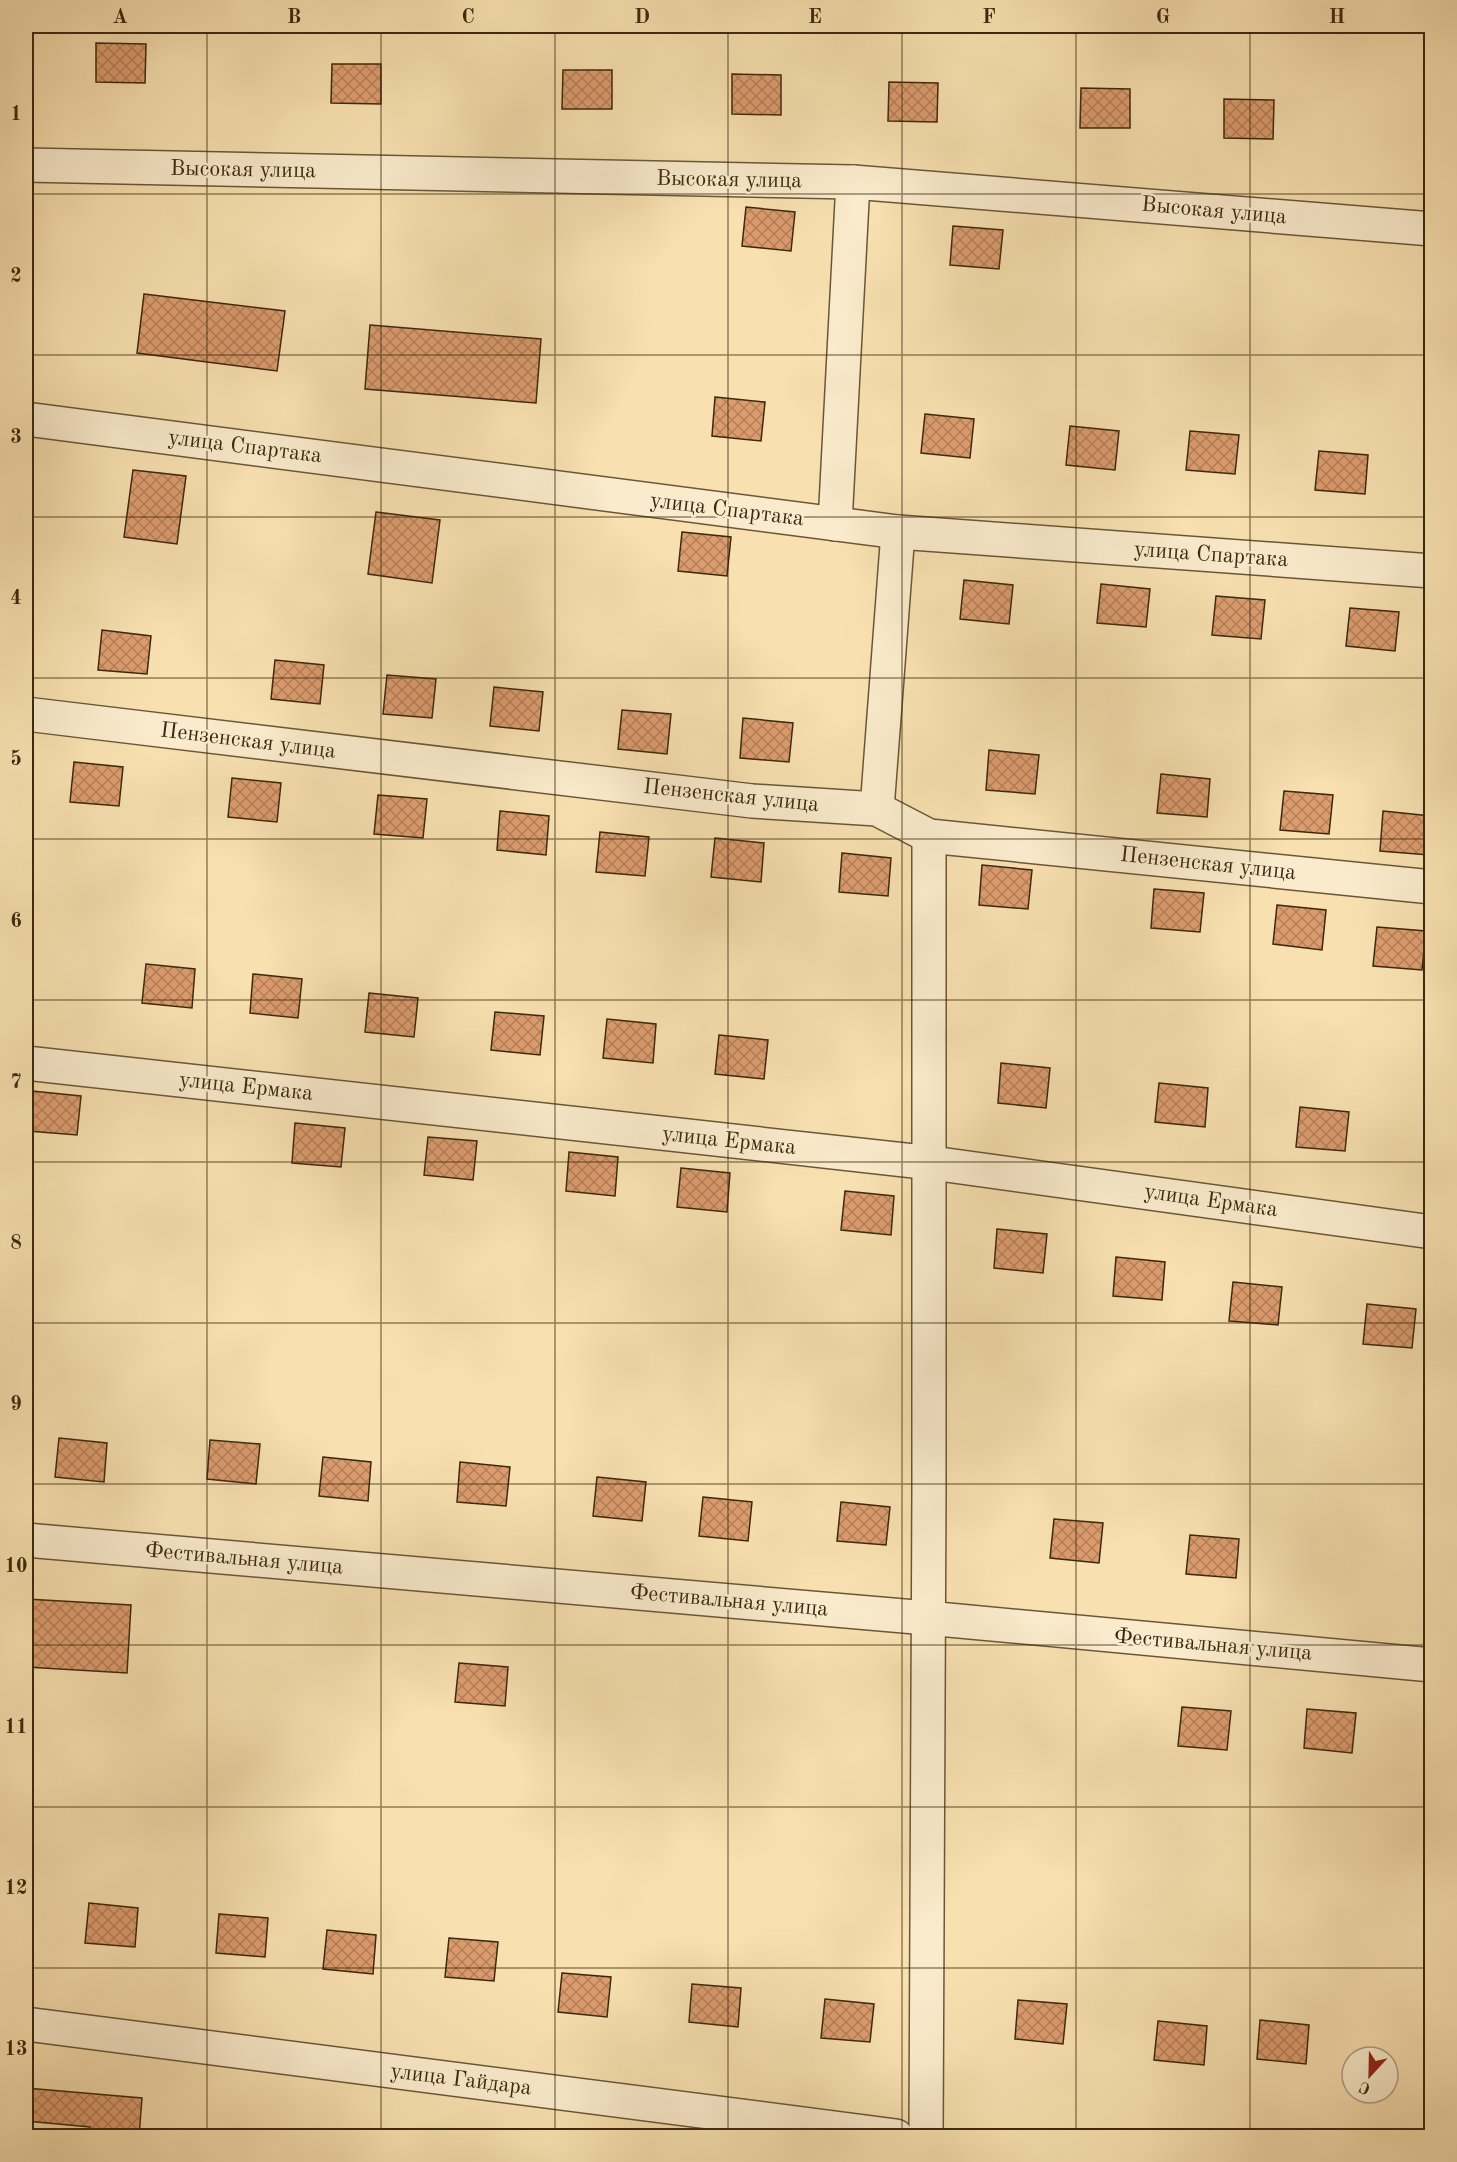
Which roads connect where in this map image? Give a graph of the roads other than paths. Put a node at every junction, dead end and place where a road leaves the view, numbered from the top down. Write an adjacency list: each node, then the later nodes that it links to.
1 (26, 165): 2 (street, Высокая улица)
2 (853, 182): 3 (street, Высокая улица); 5 (street)
3 (1431, 229)
4 (26, 418): 5 (street, улица Спартака)
5 (835, 524): 6 (street, улица Спартака)
6 (898, 532): 7 (street, улица Спартака); 9 (street)
7 (1431, 571)
8 (26, 714): 9 (street, Пензенская улица)
9 (877, 809): 10 (street, Пензенская улица)
10 (929, 836): 11 (street, Пензенская улица); 13 (street)
11 (1431, 887)
12 (26, 1063): 13 (street, улица Ермака)
13 (932, 1163): 14 (street, улица Ермака); 16 (street)
14 (1431, 1232)
15 (26, 1540): 16 (street, Фестивальная улица)
16 (927, 1618): 17 (street, Фестивальная улица); 20 (street)
17 (1431, 1665)
18 (26, 2024): 19 (street, улица Гайдара)
19 (896, 2136)
20 (926, 2136)

